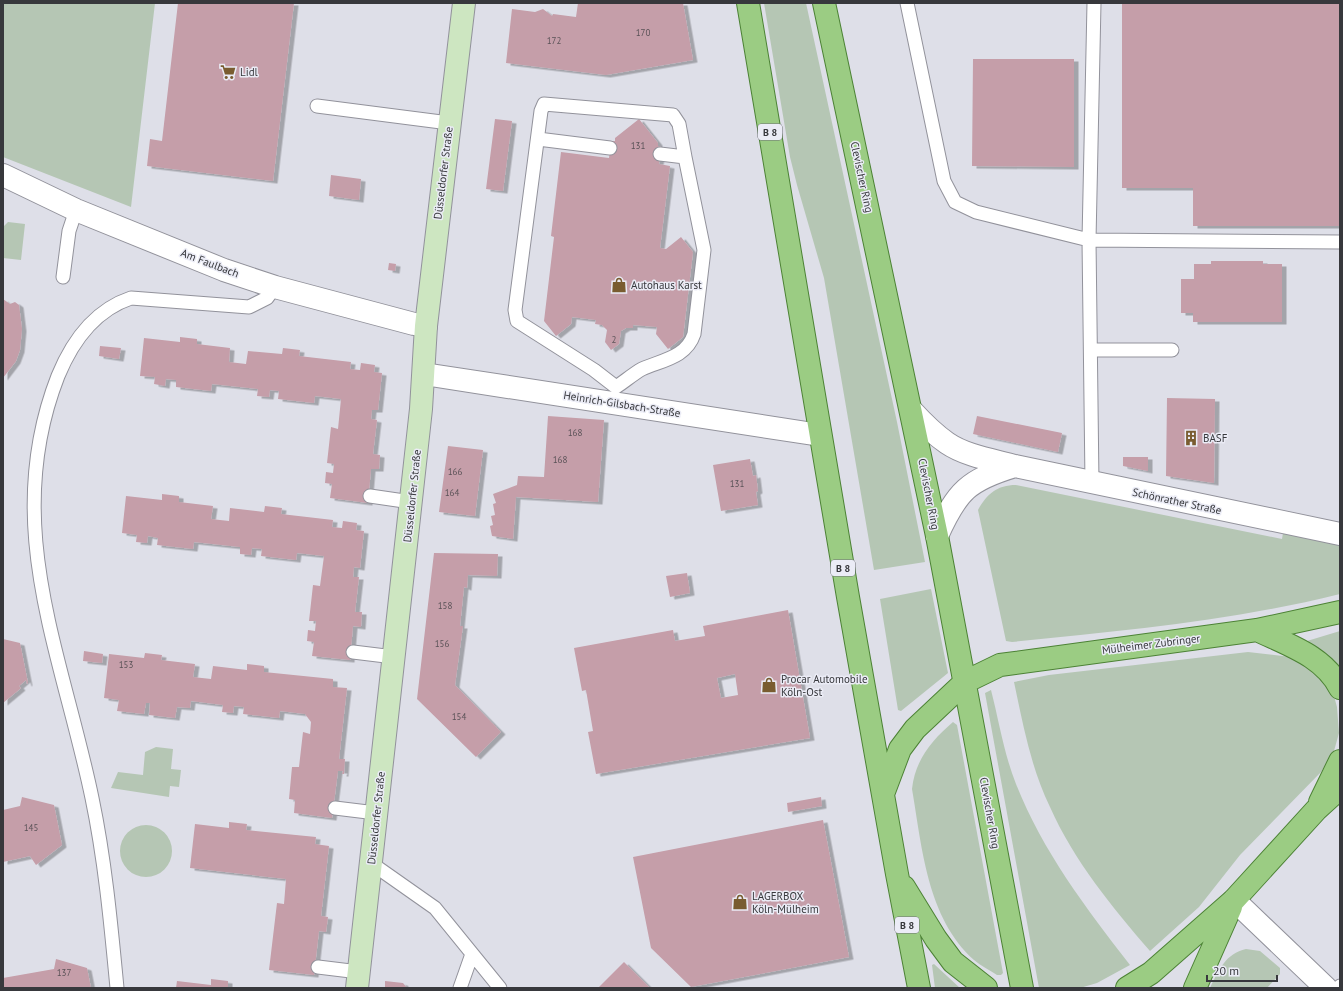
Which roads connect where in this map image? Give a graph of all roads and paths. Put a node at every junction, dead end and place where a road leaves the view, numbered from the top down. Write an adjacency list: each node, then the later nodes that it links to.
1 (464, 3): 7 (street, Düsseldorfer Straße)
2 (748, 3): 24 (main road, B 8)
3 (824, 3): 23 (main road, Clevischer Ring)
4 (907, 3): 14 (lane)
5 (1094, 3): 14 (lane)
6 (317, 106): 7 (lane)
7 (449, 123): 18 (street, Düsseldorfer Straße)
8 (538, 139): 9 (lane); 11 (lane); 22 (lane)
9 (610, 148)
10 (660, 154): 11 (lane)
11 (685, 157): 22 (lane)
12 (3, 175): 13 (street, Am Faulbach)
13 (76, 210): 16 (lane); 17 (street, Am Faulbach)
14 (1090, 240): 15 (lane); 19 (lane)
15 (1340, 242)
16 (63, 277)
17 (275, 287): 18 (street, Am Faulbach); 50 (lane)
18 (426, 326): 21 (street, Düsseldorfer Straße)
19 (1091, 350): 20 (lane); 26 (lane)
20 (1172, 350)
21 (424, 374): 22 (street, Heinrich-Gilsbach-Straße); 28 (street, Düsseldorfer Straße)
22 (616, 395): 24 (street, Heinrich-Gilsbach-Straße)
23 (912, 411): 25 (street, Schönrather Straße); 30 (main road, Clevischer Ring)
24 (820, 435): 39 (main road, B 8)
25 (1015, 466): 26 (street, Schönrather Straße); 30 (street, Schönrather Straße)
26 (1092, 483): 29 (street, Schönrather Straße)
27 (370, 496): 28 (lane)
28 (411, 502): 34 (street, Düsseldorfer Straße)
29 (1340, 534)
30 (937, 536): 35 (main road, Clevischer Ring)
31 (1340, 612): 32 (main road, Mülheimer Zubringer)
32 (1258, 630): 35 (main road, Mülheimer Zubringer); 36 (main road)
33 (353, 652): 34 (lane)
34 (394, 657): 43 (street, Düsseldorfer Straße)
35 (965, 682): 39 (main road, Mülheimer Zubringer); 55 (main road, Clevischer Ring)
36 (1340, 688)
37 (1340, 760): 42 (main road)
38 (1340, 788): 42 (main road)
39 (883, 794): 45 (main road, B 8)
40 (1340, 797): 42 (lane)
41 (335, 808): 43 (lane)
42 (1316, 810): 46 (main road)
43 (376, 813): 44 (street, Düsseldorfer Straße)
44 (370, 863): 47 (lane); 49 (street, Düsseldorfer Straße)
45 (896, 874): 53 (main road, B 8); 54 (main road)
46 (1234, 900): 56 (main road); 57 (main road); 58 (street)
47 (472, 954): 51 (lane); 52 (lane)
48 (318, 967): 49 (lane)
49 (358, 980)
50 (117, 988)
51 (460, 988)
52 (500, 988)
53 (919, 988)
54 (986, 988)
55 (1022, 988)
56 (1127, 988)
57 (1195, 988)
58 (1326, 988)

